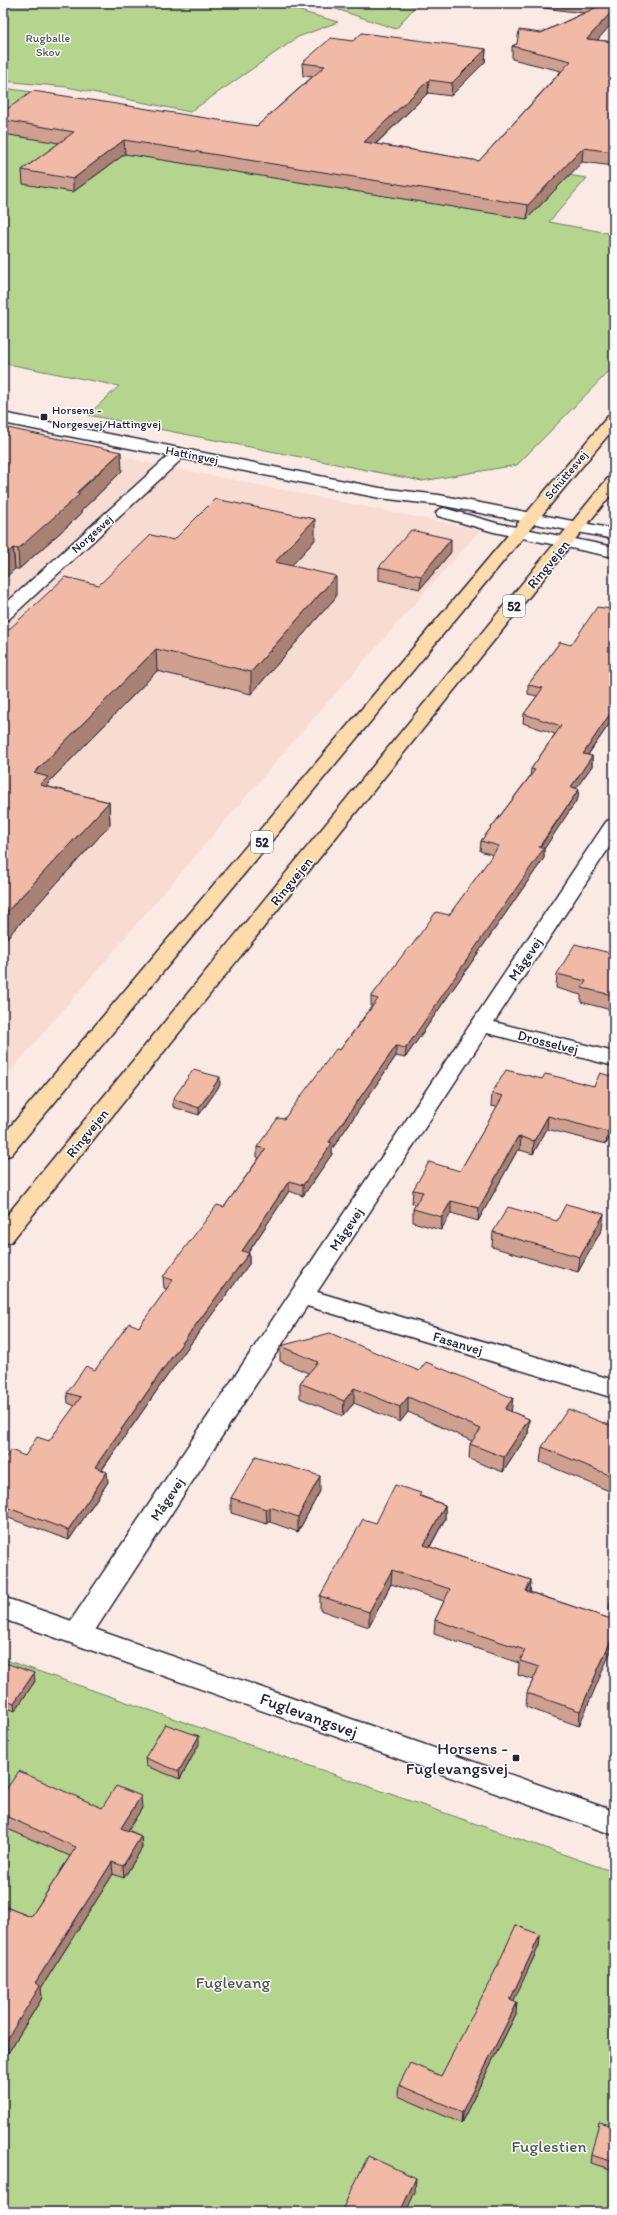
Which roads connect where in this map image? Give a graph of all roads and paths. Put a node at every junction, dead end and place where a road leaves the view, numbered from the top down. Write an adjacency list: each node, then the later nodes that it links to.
1 (3, 418): 3 (street, Hattingvej)
2 (614, 418): 6 (main road, Schüttesvej / 52)
3 (180, 453): 5 (street, Hattingvej); 12 (street, Norgesvej)
4 (614, 481): 7 (main road, 52)
5 (380, 493): 6 (street, Hattingvej); 8 (street, Hattingvej)
6 (532, 516): 7 (street, Hattingvej); 8 (main road, Schüttesvej / 52)
7 (579, 526): 9 (street, Hattingvej); 10 (main road, Ringvejen / 52)
8 (519, 532): 10 (street, Hattingvej); 16 (main road, 52)
9 (614, 534)
10 (566, 543): 11 (street, Hattingvej); 17 (main road, Ringvejen / 52)
11 (614, 552)
12 (3, 615)
13 (614, 825): 14 (street, Mågevej)
14 (481, 1025): 15 (street, Drosselvej); 18 (street, Mågevej)
15 (614, 1059)
16 (3, 1150)
17 (3, 1236)
18 (301, 1296): 19 (street, Fasanvej); 21 (street, Mågevej)
19 (614, 1389)
20 (3, 1608): 21 (street, Fuglevangsvej)
21 (78, 1633): 22 (street, Fuglevangsvej)
22 (614, 1823)

